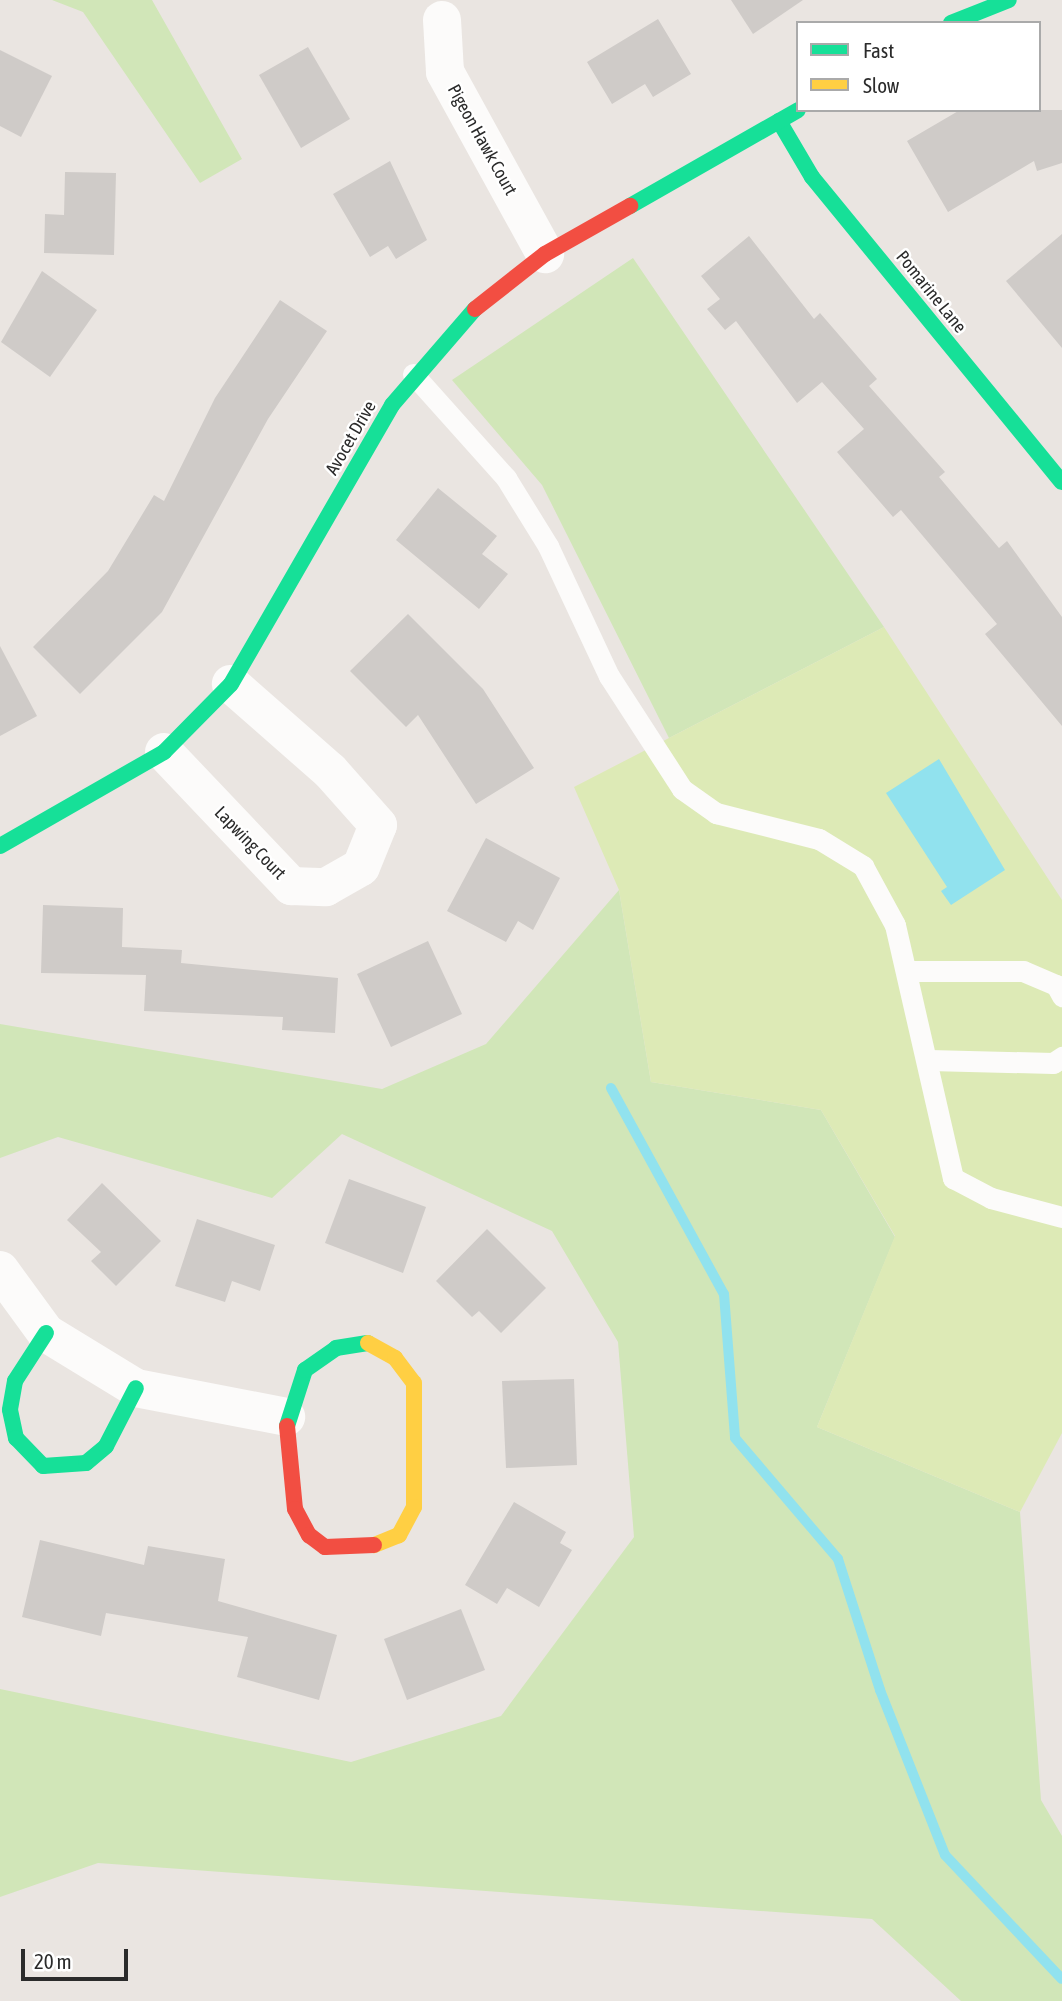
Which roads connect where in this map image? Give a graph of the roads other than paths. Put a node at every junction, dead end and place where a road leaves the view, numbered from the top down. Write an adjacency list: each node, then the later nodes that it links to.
1 (1009, 0): 3 (street)
2 (442, 20): 6 (street, Pigeon Hawk Court)
3 (956, 21)
4 (796, 111): 5 (street, Avocet Drive)
5 (779, 121): 6 (street, Avocet Drive); 8 (street, Pomarine Lane)
6 (545, 254): 7 (street, Avocet Drive)
7 (413, 374): 9 (street, Avocet Drive); 12 (lane)
8 (1062, 482)
9 (232, 684): 10 (street, Avocet Drive); 10 (street, Lapwing Court)
10 (164, 752): 11 (street, Avocet Drive)
11 (0, 846)
12 (907, 971): 13 (lane); 15 (lane)
13 (1062, 996)
14 (1062, 1057): 15 (lane)
15 (929, 1060): 16 (lane)
16 (1062, 1217)
17 (0, 1270): 18 (street)
18 (46, 1333): 19 (street); 19 (street)
19 (136, 1388): 20 (street)
20 (286, 1417): 20 (street)

